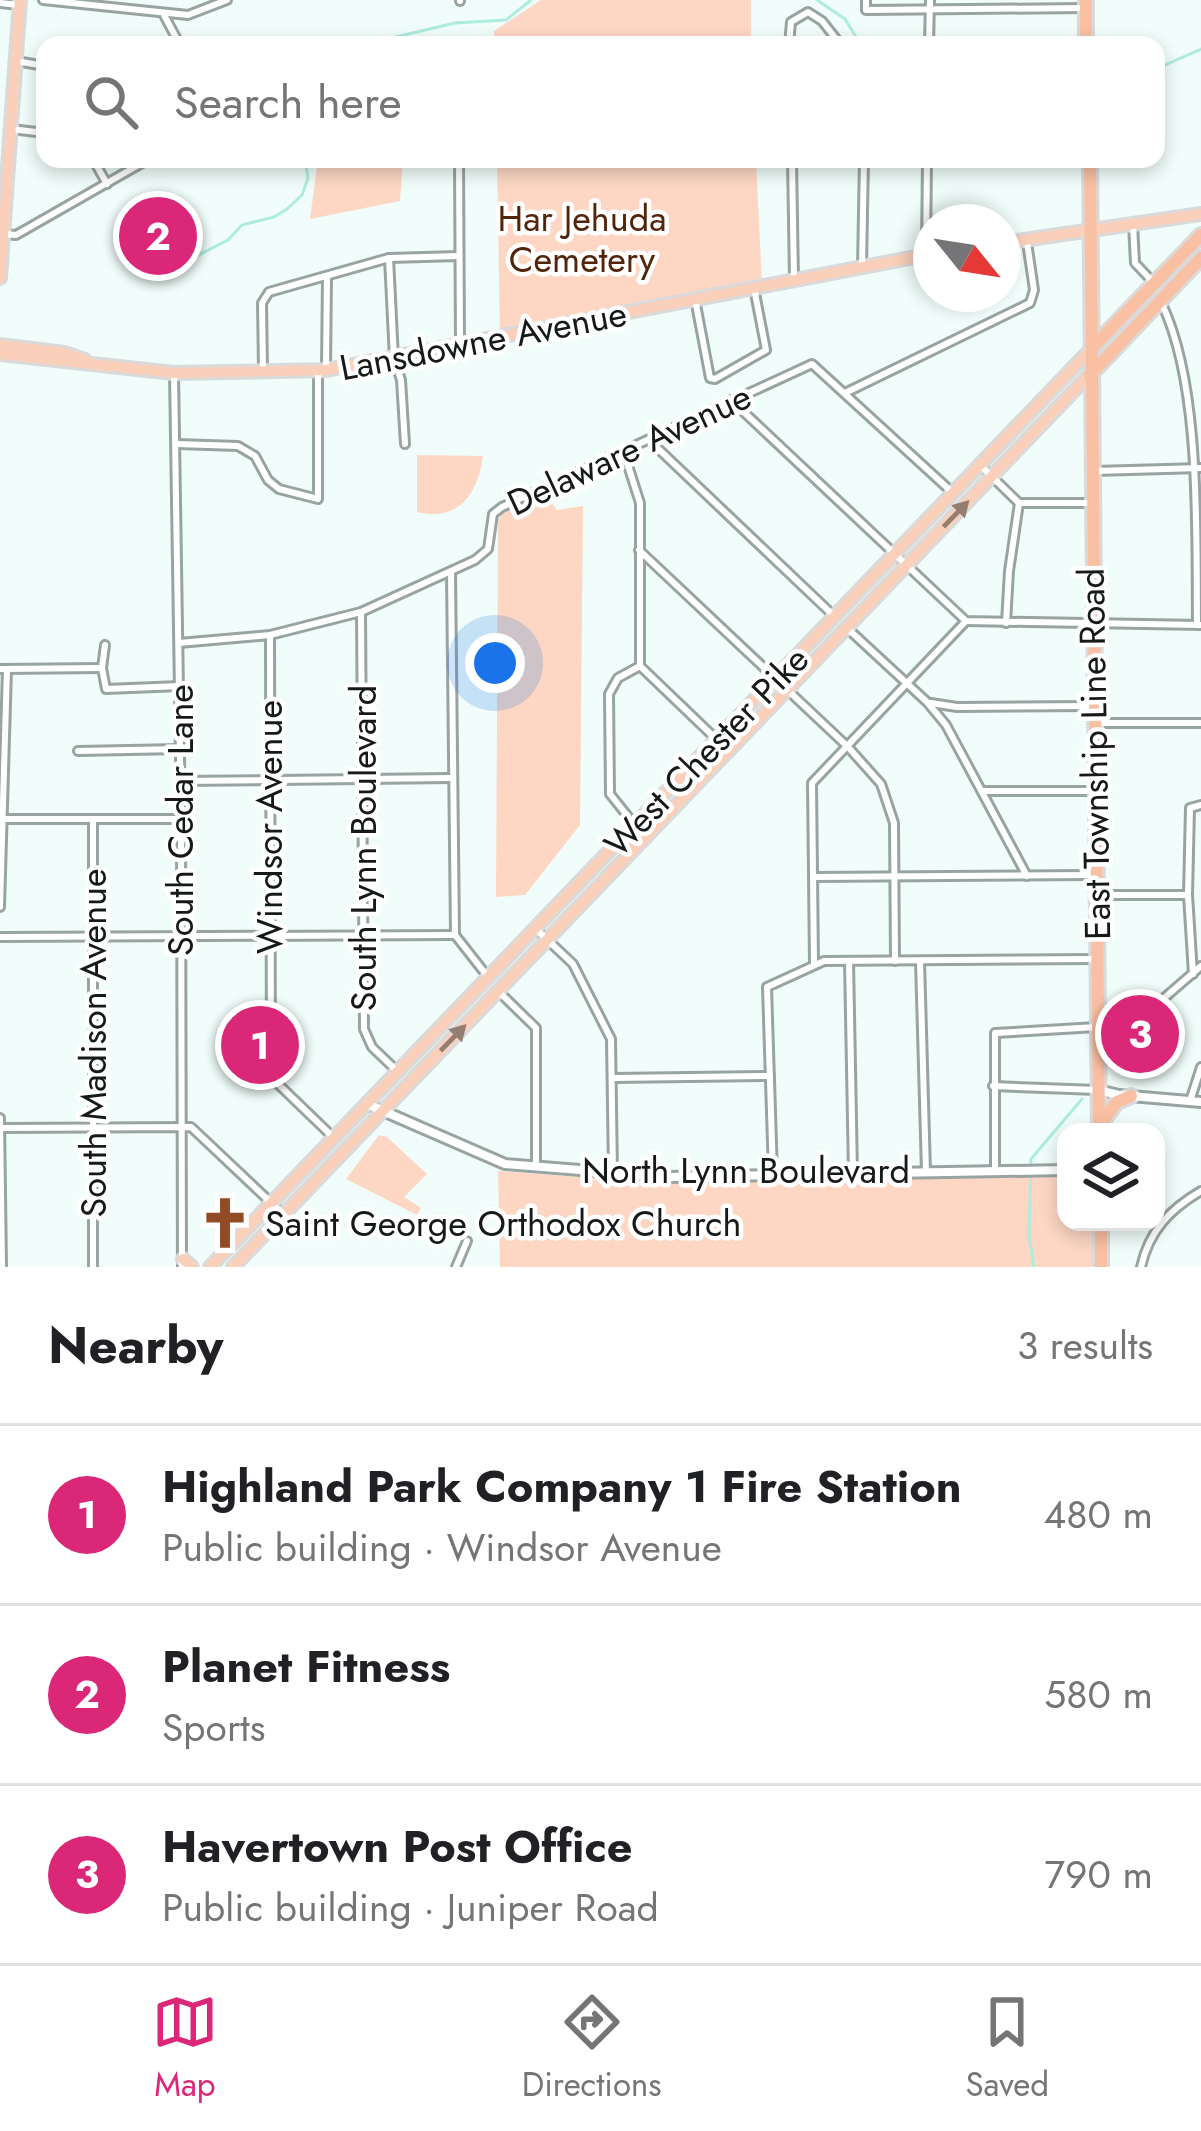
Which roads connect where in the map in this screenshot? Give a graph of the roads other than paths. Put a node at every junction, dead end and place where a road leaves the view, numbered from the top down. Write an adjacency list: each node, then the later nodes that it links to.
1 (43, 0): 9 (street)
2 (226, 0): 9 (street)
3 (866, 0): 7 (street)
4 (0, 3): 5 (street)
5 (20, 3): 16 (main road)
6 (1086, 4): 8 (street); 14 (highway)
7 (930, 5): 8 (street); 13 (street)
8 (1020, 5)
9 (164, 15): 10 (street)
10 (175, 36)
11 (790, 36): 12 (street)
12 (834, 36)
13 (928, 36)
14 (1086, 36)
15 (36, 67): 16 (street)
16 (11, 69): 17 (main road)
17 (11, 129): 18 (street); 19 (main road)
18 (36, 132)
19 (4, 162): 32 (main road)
20 (98, 168): 27 (street)
21 (134, 168): 27 (street)
22 (459, 168): 36 (street)
23 (792, 168): 43 (street)
24 (864, 168): 40 (street)
25 (927, 168): 28 (street)
26 (1090, 168): 31 (highway, East Township Line Road)
27 (107, 184): 32 (street)
28 (927, 204)
29 (1201, 214): 30 (main road)
30 (1133, 224): 31 (main road); 44 (street)
31 (1092, 230): 34 (main road); 48 (highway, East Township Line Road)
32 (2, 234): 42 (main road)
33 (1201, 235): 44 (highway, West Chester Pike)
34 (1026, 240): 35 (main road); 58 (street)
35 (1021, 241)
36 (459, 256): 39 (street); 50 (street)
37 (913, 257): 40 (main road, Lansdowne Avenue)
38 (1201, 258): 47 (highway, West Chester Pike)
39 (389, 259): 41 (street); 53 (street)
40 (862, 267): 43 (main road, Lansdowne Avenue)
41 (327, 276): 54 (street); 56 (street)
42 (0, 278)
43 (794, 280): 45 (main road, Lansdowne Avenue)
44 (1155, 284): 49 (highway, West Chester Pike)
45 (754, 288): 46 (main road, Lansdowne Avenue); 46 (street)
46 (695, 299): 50 (main road, Lansdowne Avenue)
47 (1160, 301): 57 (highway, West Chester Pike); 65 (street)
48 (1093, 302): 49 (highway); 51 (highway, East Township Line Road)
49 (1126, 314): 51 (highway, West Chester Pike)
50 (460, 347): 53 (main road, Lansdowne Avenue)
51 (1094, 347): 57 (highway, East Township Line Road); 64 (main road, West Chester Pike)
52 (0, 349): 55 (main road, Lansdowne Avenue)
53 (394, 359): 54 (main road, Lansdowne Avenue); 62 (street)
54 (322, 371): 56 (main road, Lansdowne Avenue); 61 (street)
55 (174, 373): 56 (main road, Lansdowne Avenue); 61 (street, South Cedar Lane)
56 (262, 373)
57 (1089, 376): 66 (highway, East Township Line Road); 67 (main road, West Chester Pike)
58 (848, 392): 59 (street, Delaware Avenue); 68 (street)
59 (731, 400): 60 (street, Delaware Avenue); 72 (street)
60 (649, 440): 63 (street, Delaware Avenue); 76 (street)
61 (177, 444): 83 (street, South Cedar Lane)
62 (406, 444)
63 (624, 453): 71 (street); 74 (street, Delaware Avenue)
64 (980, 465): 67 (street); 68 (main road, West Chester Pike)
65 (1198, 468): 66 (street); 80 (street)
66 (1090, 471): 70 (highway, East Township Line Road)
67 (992, 477): 69 (street); 73 (main road, West Chester Pike, one-way to 67)
68 (953, 493): 72 (main road, West Chester Pike)
69 (1019, 503): 70 (street); 79 (street)
70 (1091, 503): 78 (highway, East Township Line Road)
71 (639, 550): 85 (street); 88 (street)
72 (895, 554): 73 (street); 76 (main road, West Chester Pike)
73 (907, 566): 77 (street); 81 (main road, West Chester Pike)
74 (451, 571): 75 (street); 103 (street)
75 (362, 612): 82 (street); 101 (street, South Lynn Boulevard)
76 (835, 616): 88 (main road, West Chester Pike)
77 (966, 622): 79 (street); 89 (street)
78 (1092, 622): 79 (street); 80 (street); 93 (highway, East Township Line Road)
79 (1006, 623)
80 (1199, 625)
81 (847, 628): 89 (street); 91 (main road, West Chester Pike)
82 (270, 635): 83 (street); 102 (street, Windsor Avenue)
83 (179, 643): 90 (street, South Cedar Lane)
84 (105, 645): 86 (street)
85 (640, 666): 97 (street); 111 (street)
86 (102, 668): 87 (street); 90 (street)
87 (3, 669): 96 (street)
88 (775, 678): 91 (street); 97 (main road, West Chester Pike)
89 (908, 684): 92 (street); 98 (street)
90 (179, 686): 99 (street, South Cedar Lane)
91 (788, 689): 98 (street); 126 (main road, West Chester Pike)
92 (927, 702): 93 (street); 105 (street)
93 (1093, 706): 94 (highway, East Township Line Road)
94 (1093, 723): 95 (street); 106 (highway, East Township Line Road)
95 (1201, 723)
96 (2, 738): 108 (street)
97 (716, 740): 111 (main road, West Chester Pike)
98 (848, 747): 114 (street); 115 (street)
99 (179, 748): 100 (street); 104 (street, South Cedar Lane)
100 (78, 751)
101 (362, 777): 102 (street); 103 (street); 120 (street, South Lynn Boulevard)
102 (268, 778): 104 (street); 125 (street, Windsor Avenue)
103 (452, 778): 121 (street)
104 (180, 781): 109 (street, South Cedar Lane)
105 (982, 791): 106 (street); 113 (street)
106 (1094, 791): 112 (highway, East Township Line Road)
107 (1201, 805): 117 (street)
108 (1, 819): 110 (street); 118 (street)
109 (182, 819): 110 (street); 124 (street, South Cedar Lane)
110 (93, 820): 123 (street, South Madison Avenue)
111 (635, 825): 119 (main road, West Chester Pike)
112 (1095, 875): 113 (street); 116 (highway, East Township Line Road)
113 (1027, 876): 115 (street)
114 (813, 877): 115 (street); 131 (street)
115 (895, 877): 129 (street)
116 (1095, 895): 117 (street); 127 (highway, East Township Line Road)
117 (1188, 895): 133 (street)
118 (0, 908)
119 (536, 928): 126 (street); 134 (main road, West Chester Pike)
120 (363, 935): 121 (street); 125 (street); 139 (street, South Lynn Boulevard)
121 (455, 935): 134 (street)
122 (0, 937): 123 (street)
123 (91, 937): 124 (street); 151 (street, South Madison Avenue)
124 (180, 937): 125 (street); 152 (street, South Cedar Lane)
125 (269, 937): 154 (street, Windsor Avenue)
126 (548, 940): 135 (main road, West Chester Pike); 141 (street)
127 (1096, 959): 130 (street); 136 (highway, East Township Line Road)
128 (849, 961): 129 (street); 131 (street); 160 (street)
129 (895, 961): 130 (street)
130 (920, 961): 158 (street)
131 (814, 966): 140 (street)
132 (1201, 966): 133 (street)
133 (1193, 974): 136 (street)
134 (488, 977): 139 (main road, West Chester Pike)
135 (498, 991): 147 (main road, West Chester Pike, one-way to 135); 155 (street)
136 (1097, 1010): 137 (highway, East Township Line Road)
137 (1097, 1027): 142 (street); 143 (highway, East Township Line Road)
138 (1201, 1067): 145 (street)
139 (398, 1072): 146 (main road, West Chester Pike)
140 (770, 1076): 141 (street); 161 (street)
141 (613, 1078): 159 (street)
142 (994, 1086): 143 (street); 156 (street)
143 (1098, 1090): 144 (street); 149 (highway, East Township Line Road)
144 (1131, 1096): 145 (street); 150 (highway)
145 (1196, 1101)
146 (367, 1104): 147 (street, North Lynn Boulevard); 154 (main road, West Chester Pike)
147 (383, 1111): 155 (street, North Lynn Boulevard); 164 (main road, West Chester Pike)
148 (0, 1118): 153 (street)
149 (1099, 1123)
150 (1103, 1123)
151 (91, 1126): 152 (street); 153 (street); 170 (street, South Madison Avenue)
152 (184, 1127): 163 (street); 167 (street, South Cedar Lane)
153 (0, 1128): 169 (street)
154 (334, 1138): 163 (main road, West Chester Pike)
155 (536, 1166): 159 (street, North Lynn Boulevard)
156 (995, 1170): 157 (street, North Lynn Boulevard); 158 (street, North Lynn Boulevard)
157 (1057, 1170)
158 (926, 1172): 160 (street, North Lynn Boulevard)
159 (613, 1173): 161 (street, North Lynn Boulevard)
160 (853, 1173): 161 (street, North Lynn Boulevard)
161 (772, 1174)
162 (1201, 1191): 174 (street)
163 (272, 1203): 164 (street); 168 (main road, West Chester Pike)
164 (284, 1214): 171 (main road, West Chester Pike)
165 (1101, 1231): 173 (highway)
166 (467, 1241): 172 (street)
167 (186, 1264)
168 (214, 1264)
169 (2, 1267)
170 (93, 1267)
171 (233, 1267)
172 (456, 1267)
173 (1101, 1267)
174 (1141, 1267)

